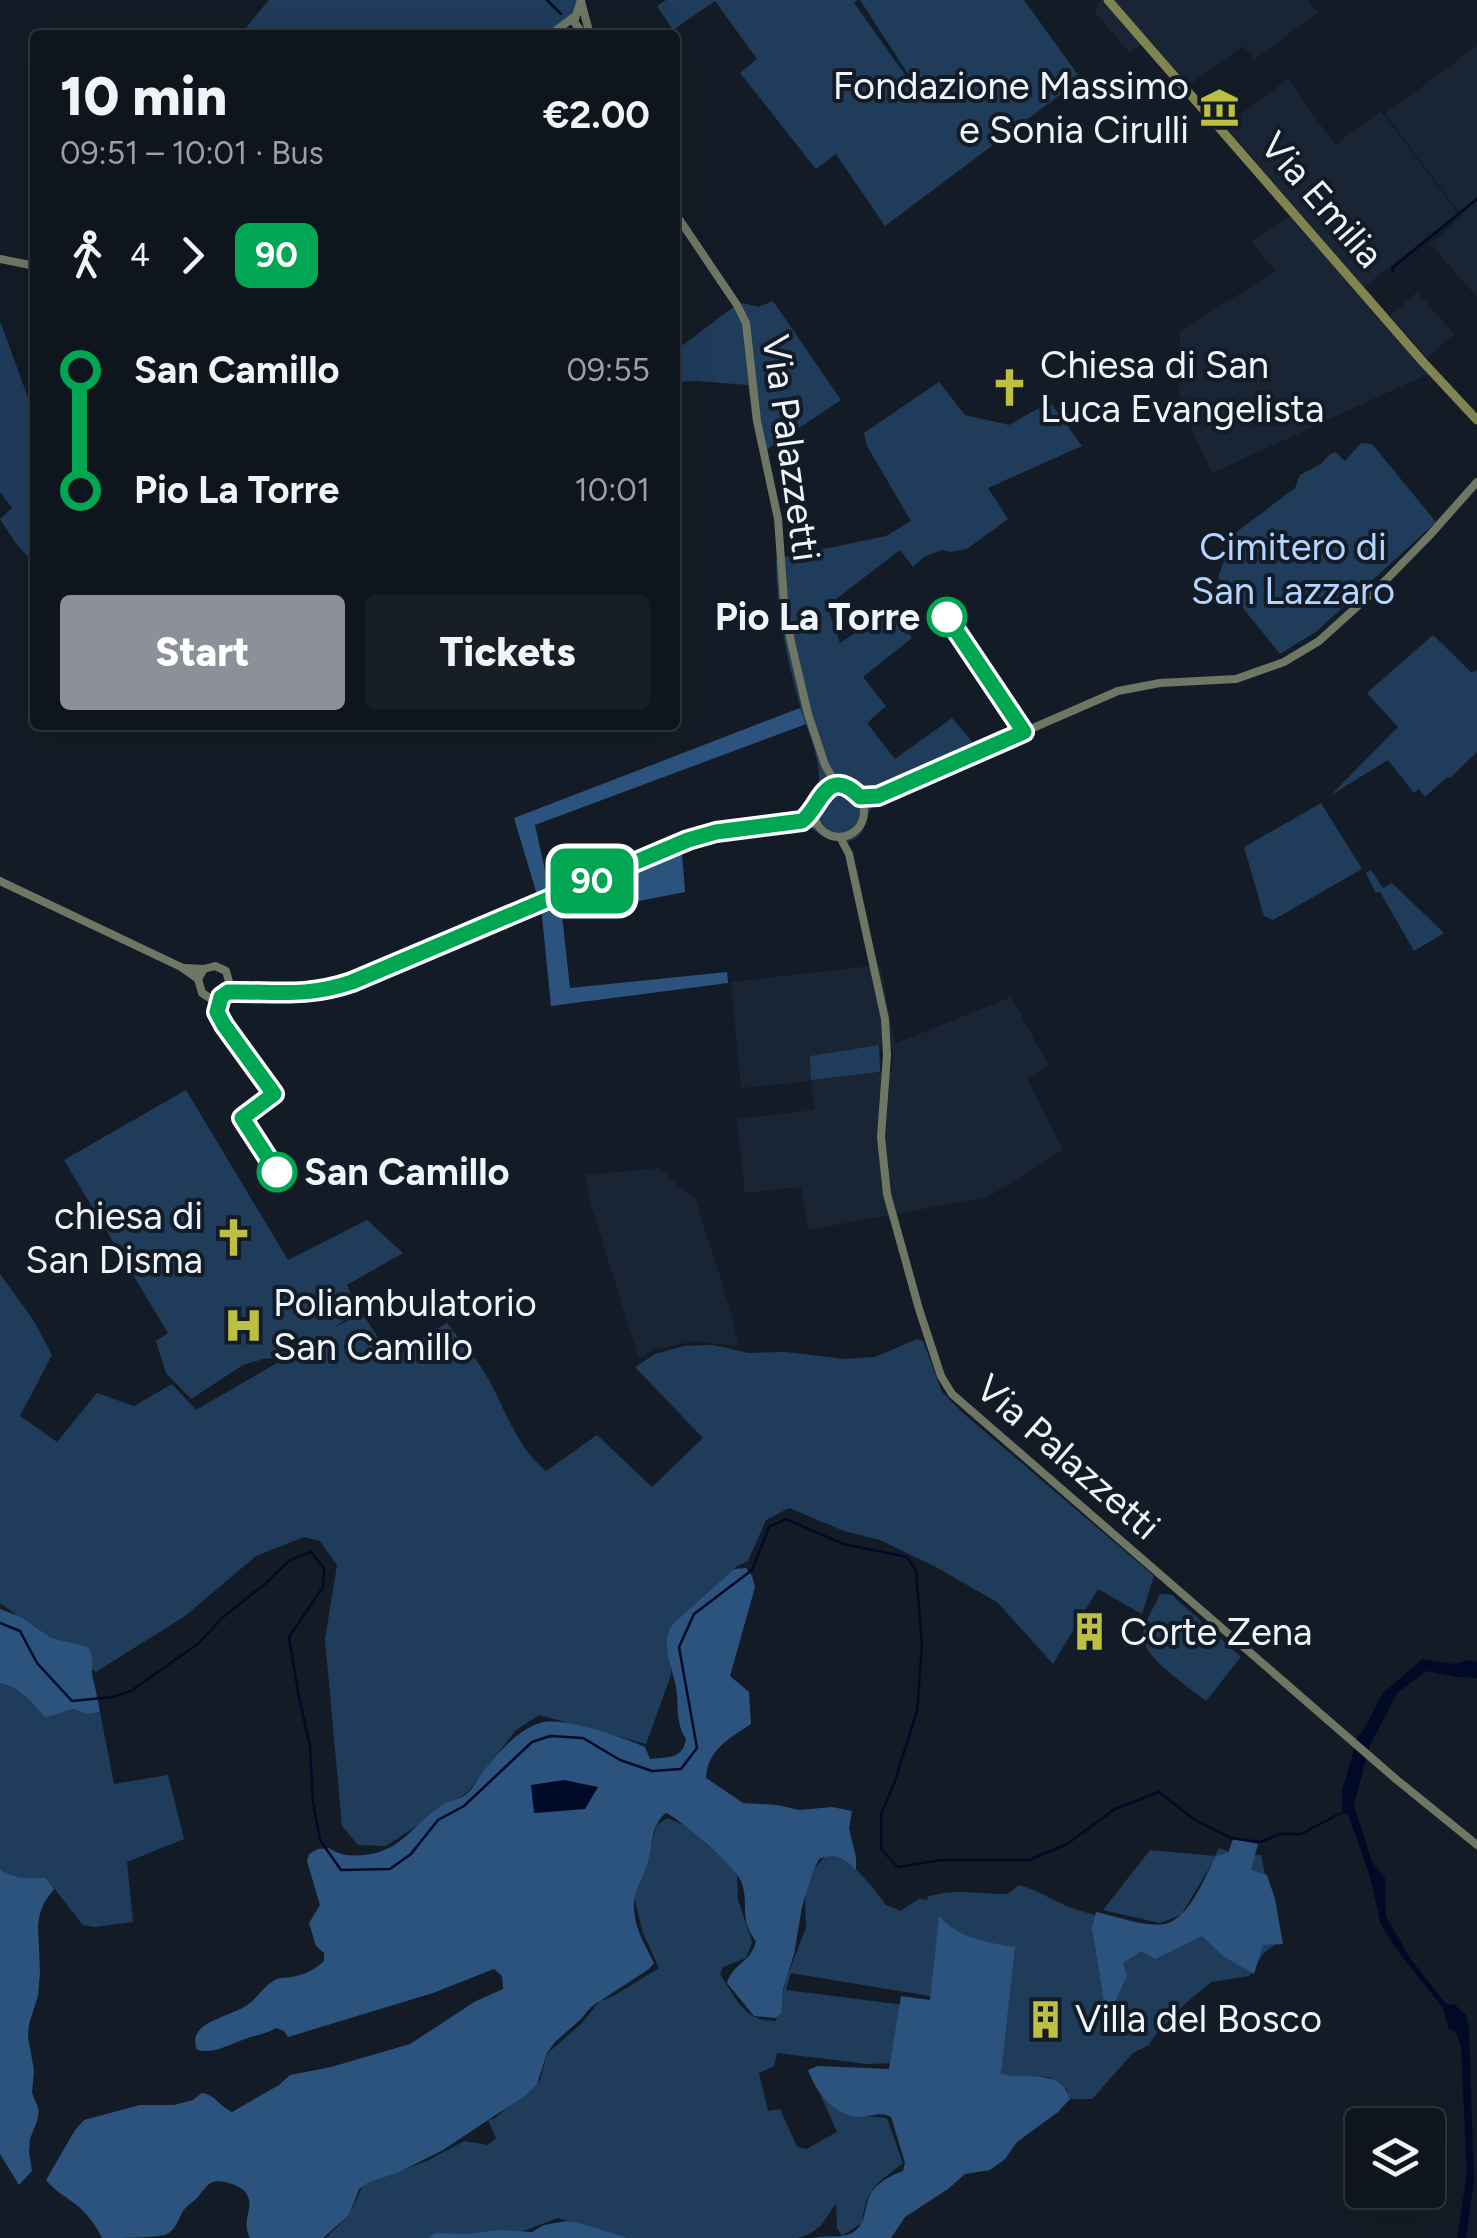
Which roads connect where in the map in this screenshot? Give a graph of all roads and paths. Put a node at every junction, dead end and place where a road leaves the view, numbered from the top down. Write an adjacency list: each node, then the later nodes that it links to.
1 (581, 0): 5 (main road)
2 (1108, 0): 4 (main road, Via Emilia)
3 (1119, 0): 4 (main road, Via Emilia)
4 (1125, 18): 10 (main road, Via Emilia)
5 (582, 24): 6 (main road)
6 (558, 30)
7 (680, 221): 12 (main road, Via Palazzetti)
8 (0, 259): 9 (main road)
9 (30, 265)
10 (1477, 420)
11 (1477, 482): 15 (main road)
12 (825, 765): 13 (main road, Via Palazzetti); 14 (main road, Via Palazzetti)
13 (838, 786): 14 (main road); 15 (main road)
14 (823, 792): 16 (main road, Via Palazzetti)
15 (862, 801): 19 (main road, Via Palazzetti)
16 (812, 814): 17 (main road); 18 (main road)
17 (802, 821): 18 (main road); 27 (main road)
18 (816, 824): 20 (main road)
19 (854, 832): 20 (main road); 21 (main road, Via Palazzetti)
20 (840, 838): 21 (main road, Via Palazzetti)
21 (849, 854): 29 (main road, Via Palazzetti)
22 (0, 881): 23 (main road)
23 (181, 967): 24 (main road); 25 (main road)
24 (204, 970): 25 (main road); 26 (main road)
25 (198, 979): 28 (main road)
26 (230, 981): 27 (main road); 28 (main road)
27 (250, 991): 28 (main road)
28 (228, 992)
29 (1477, 1845)

